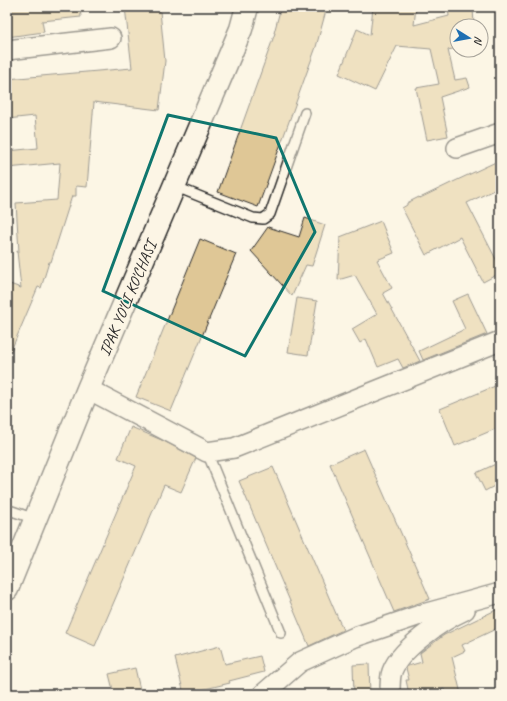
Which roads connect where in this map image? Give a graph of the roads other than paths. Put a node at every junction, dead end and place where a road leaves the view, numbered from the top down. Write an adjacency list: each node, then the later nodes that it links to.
1 (247, 7): 7 (main road, IPAK YO'LI KO'CHASI)
2 (111, 38): 3 (street)
3 (7, 50)
4 (304, 113): 7 (lane)
5 (500, 133): 6 (street)
6 (457, 148)
7 (174, 186): 9 (main road, IPAK YO'LI KO'CHASI)
8 (500, 340): 10 (street)
9 (88, 389): 10 (street); 12 (main road, IPAK YO'LI KO'CHASI)
10 (206, 452): 15 (lane)
11 (7, 512): 12 (lane)
12 (35, 518): 13 (main road, IPAK YO'LI KO'CHASI)
13 (7, 589)
14 (500, 593): 16 (street); 17 (street)
15 (281, 633)
16 (263, 694)
17 (390, 694)

